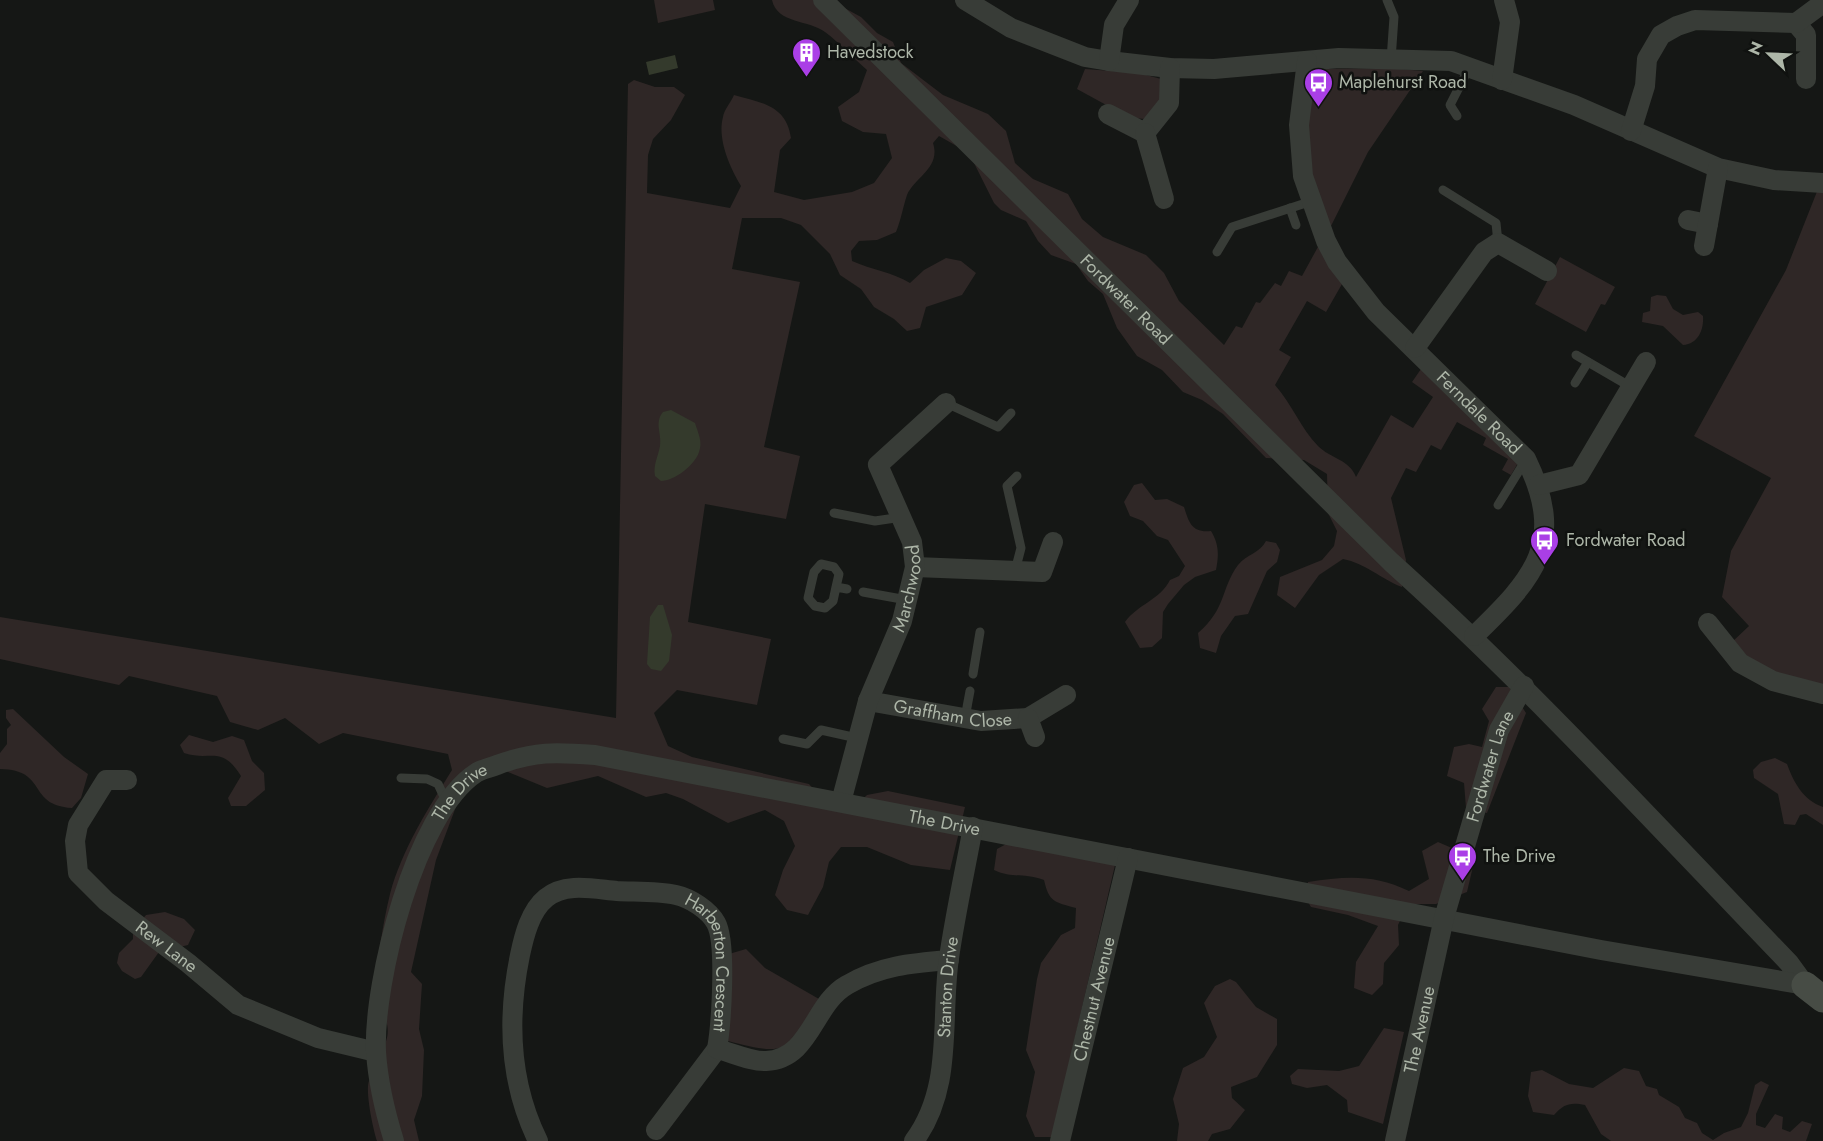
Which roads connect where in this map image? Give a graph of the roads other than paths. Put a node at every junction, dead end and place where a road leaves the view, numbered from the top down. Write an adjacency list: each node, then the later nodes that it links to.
1 (823, 0): 53 (street, Fordwater Road)
2 (965, 0): 9 (street)
3 (1129, 0): 9 (street)
4 (1387, 0): 8 (lane)
5 (1504, 0): 14 (street)
6 (1823, 3): 7 (street)
7 (1796, 23): 13 (street); 17 (street)
8 (1391, 60): 10 (street); 12 (street)
9 (1109, 61): 11 (street)
10 (1307, 61): 11 (street); 23 (street, Ferndale Road)
11 (1170, 68): 18 (street)
12 (1469, 68): 14 (street); 16 (lane)
13 (1806, 79)
14 (1502, 80): 17 (street)
15 (1108, 114): 18 (street)
16 (1457, 116)
17 (1631, 131): 19 (street)
18 (1145, 134): 22 (street)
19 (1718, 168): 20 (street); 27 (street)
20 (1823, 183)
21 (1443, 190): 26 (lane)
22 (1164, 199)
23 (1312, 201): 24 (lane); 30 (street, Ferndale Road)
24 (1290, 208): 25 (lane); 28 (lane)
25 (1296, 225)
26 (1498, 243): 29 (street); 30 (street)
27 (1704, 246)
28 (1216, 252)
29 (1547, 271)
30 (1415, 348): 38 (street, Ferndale Road)
31 (1576, 355): 32 (lane)
32 (1588, 362): 34 (lane); 35 (lane)
33 (1646, 362): 35 (street)
34 (1575, 383)
35 (1631, 387): 40 (street)
36 (946, 403): 37 (lane); 43 (street, Marchwood)
37 (1011, 413)
38 (1526, 459): 40 (street, Ferndale Road); 41 (lane)
39 (1017, 476): 46 (lane)
40 (1539, 485): 53 (street, Ferndale Road)
41 (1498, 505)
42 (834, 513): 43 (lane)
43 (902, 517): 45 (street, Marchwood)
44 (1053, 542): 46 (street)
45 (915, 567): 46 (street); 50 (street, Marchwood)
46 (1015, 571)
47 (836, 587): 47 (lane); 48 (lane)
48 (847, 589)
49 (863, 592): 50 (lane)
50 (907, 600): 59 (street, Marchwood)
51 (1708, 623): 57 (street)
52 (980, 632): 54 (lane)
53 (1473, 636): 55 (street, Fordwater Road)
54 (973, 674)
55 (1524, 686): 71 (street, Fordwater Lane); 73 (street, Fordwater Road)
56 (970, 691): 60 (lane)
57 (1823, 694)
58 (1066, 695): 61 (street, Graffham Close)
59 (868, 701): 60 (street, Graffham Close); 63 (street, Marchwood)
60 (965, 718): 61 (street, Graffham Close)
61 (1028, 718): 62 (street)
62 (1035, 737)
63 (857, 738): 64 (lane); 67 (street, Marchwood)
64 (783, 739)
65 (401, 778): 68 (lane)
66 (127, 780): 75 (street, Rew Lane)
67 (841, 802): 68 (street, The Drive); 69 (street, The Drive)
68 (447, 803): 75 (street, The Drive)
69 (973, 827): 70 (street, The Drive); 72 (street, Stanton Drive)
70 (1128, 858): 71 (street, The Drive); 80 (street, Chestnut Avenue)
71 (1444, 918): 73 (street, The Drive); 81 (street, The Avenue)
72 (949, 960): 74 (street, Harberton Crescent); 79 (street, Stanton Drive)
73 (1814, 992)
74 (717, 1049): 76 (street); 78 (street, Harberton Crescent)
75 (376, 1052): 77 (street, The Drive)
76 (656, 1130)
77 (394, 1141)
78 (538, 1141)
79 (915, 1141)
80 (1060, 1141)
81 (1395, 1141)

